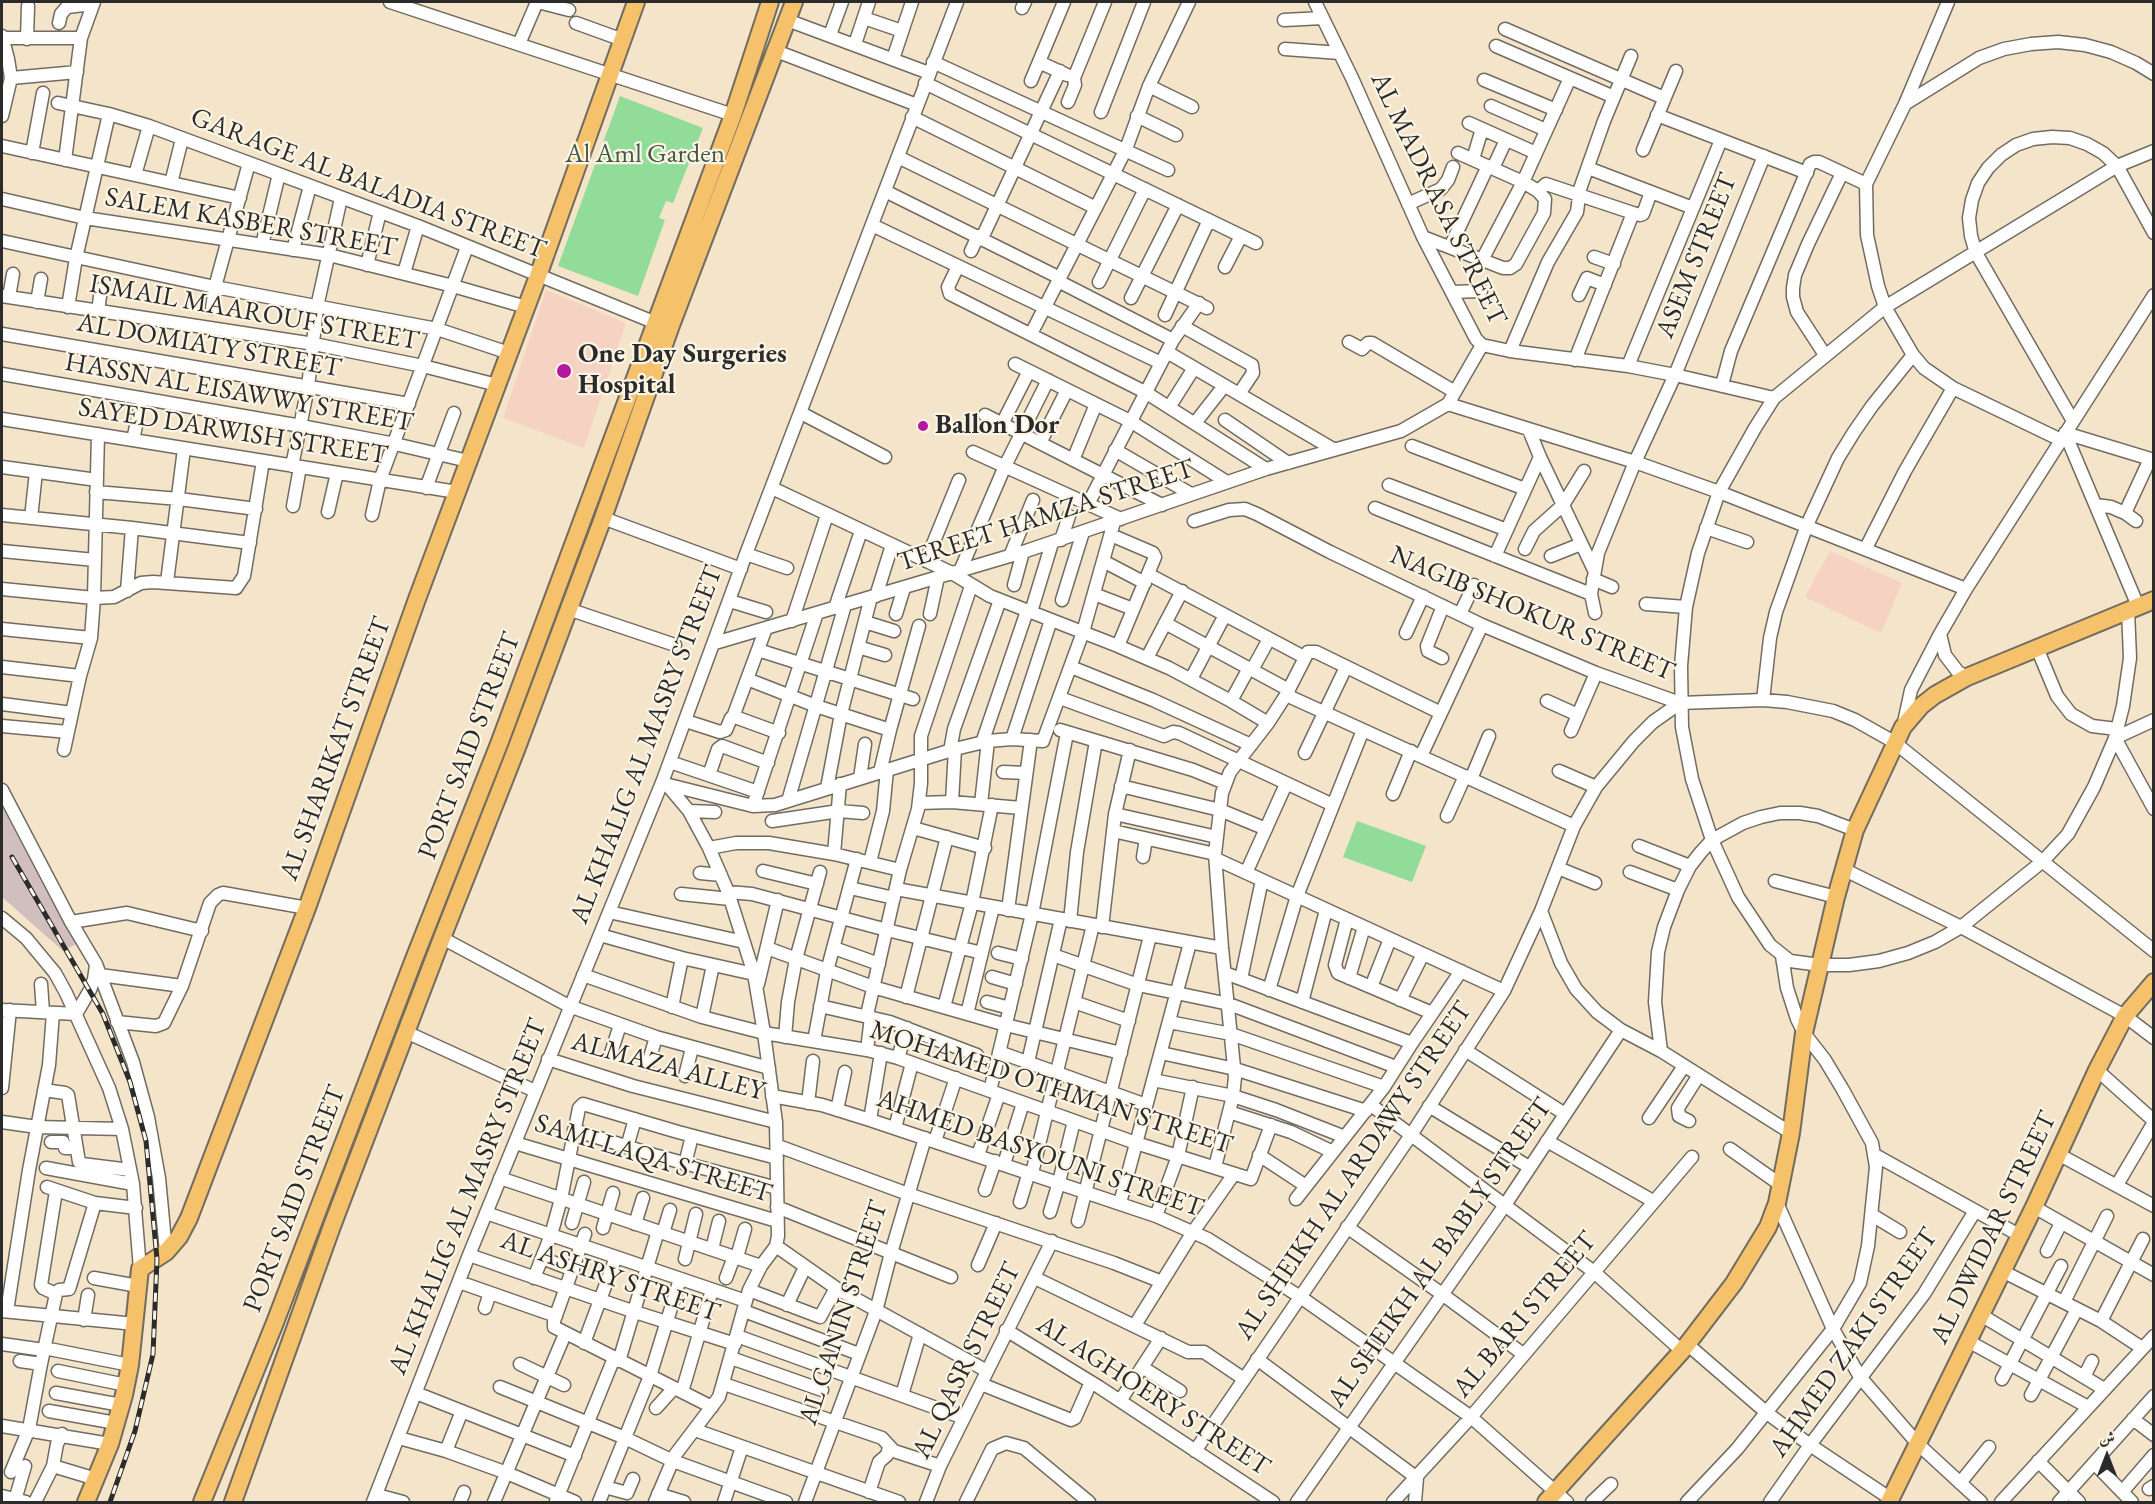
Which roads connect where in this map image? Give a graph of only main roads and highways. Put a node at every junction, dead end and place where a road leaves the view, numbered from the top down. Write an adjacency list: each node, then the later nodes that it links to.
1 (636, 2): 14 (main road, AL SHARIKAT STREET)
2 (770, 2): 6 (main road, PORT SAID STREET)
3 (794, 2): 7 (main road, PORT SAID STREET)
4 (2140, 605): 11 (main road)
5 (2154, 982): 13 (main road, AL DWIDAR STREET)
6 (274, 1324): 7 (main road); 8 (main road, PORT SAID STREET)
7 (293, 1332): 9 (main road, PORT SAID STREET)
8 (218, 1460): 9 (main road); 10 (main road, PORT SAID STREET)
9 (247, 1468): 12 (main road, PORT SAID STREET)
10 (204, 1498): 12 (main road)
11 (1556, 1499)
12 (234, 1500)
13 (1890, 1501)
14 (86, 1503)

